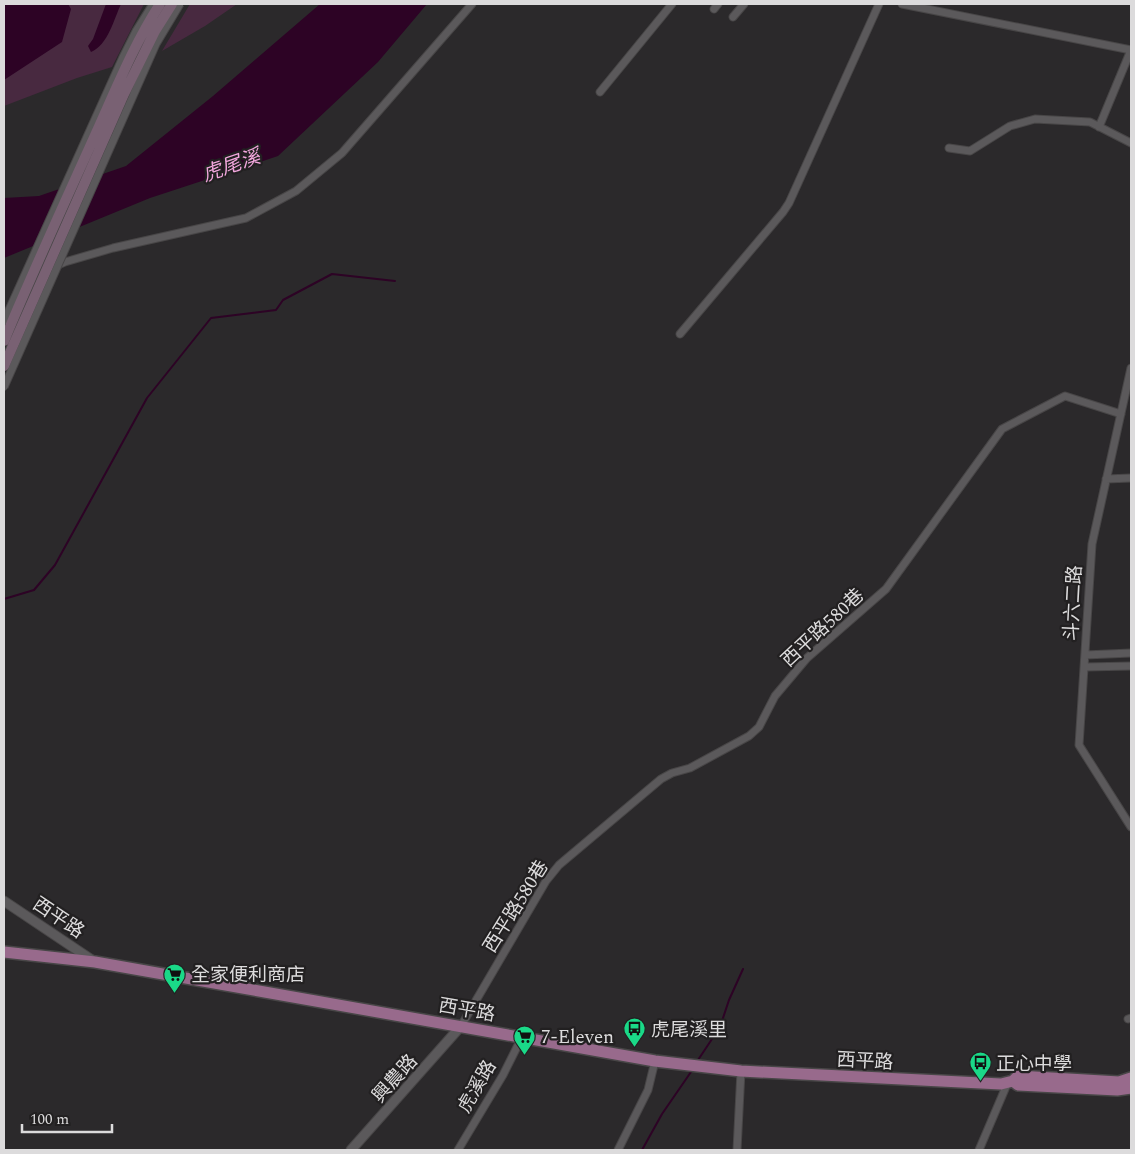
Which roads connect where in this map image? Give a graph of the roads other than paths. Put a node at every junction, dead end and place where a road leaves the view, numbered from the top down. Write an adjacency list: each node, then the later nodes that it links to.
1 (153, 4): 17 (street, bridge)
2 (160, 4): 19 (main road, bridge)
3 (172, 4): 20 (main road, bridge)
4 (180, 4): 22 (street, bridge)
5 (472, 4): 16 (street)
6 (672, 4): 12 (street)
7 (744, 4): 10 (street)
8 (879, 4): 18 (street)
9 (902, 4): 11 (street)
10 (732, 17)
11 (1131, 50): 13 (street)
12 (600, 92)
13 (1099, 127): 14 (street); 15 (street)
14 (1131, 143)
15 (949, 148)
16 (4, 311)
17 (4, 321)
18 (680, 334)
19 (4, 341)
20 (4, 366)
21 (1131, 368): 23 (street, 斗六二路)
22 (4, 388)
23 (1121, 414): 25 (street, 斗六二路); 34 (street, 西平路580巷)
24 (1131, 478): 25 (street)
25 (1106, 479): 27 (street, 斗六二路)
26 (1131, 653): 27 (street)
27 (1086, 655): 29 (street, 斗六二路)
28 (1131, 666): 29 (street)
29 (1085, 667): 30 (street, 斗六二路)
30 (1131, 827)
31 (4, 901): 33 (street, 西平路)
32 (4, 952): 33 (main road, 西平路)
33 (95, 962): 34 (main road, 西平路)
34 (461, 1026): 35 (main road, 西平路); 41 (street, 興農路)
35 (522, 1037): 36 (main road, 西平路); 42 (street, 虎溪路)
36 (655, 1061): 37 (main road, 西平路); 43 (street)
37 (741, 1071): 39 (main road, 西平路); 44 (street)
38 (1131, 1078): 39 (main road, 西平路)
39 (1010, 1081): 40 (main road, 西平路); 45 (street)
40 (1131, 1088)
41 (351, 1150)
42 (458, 1150)
43 (618, 1150)
44 (737, 1150)
45 (979, 1150)

